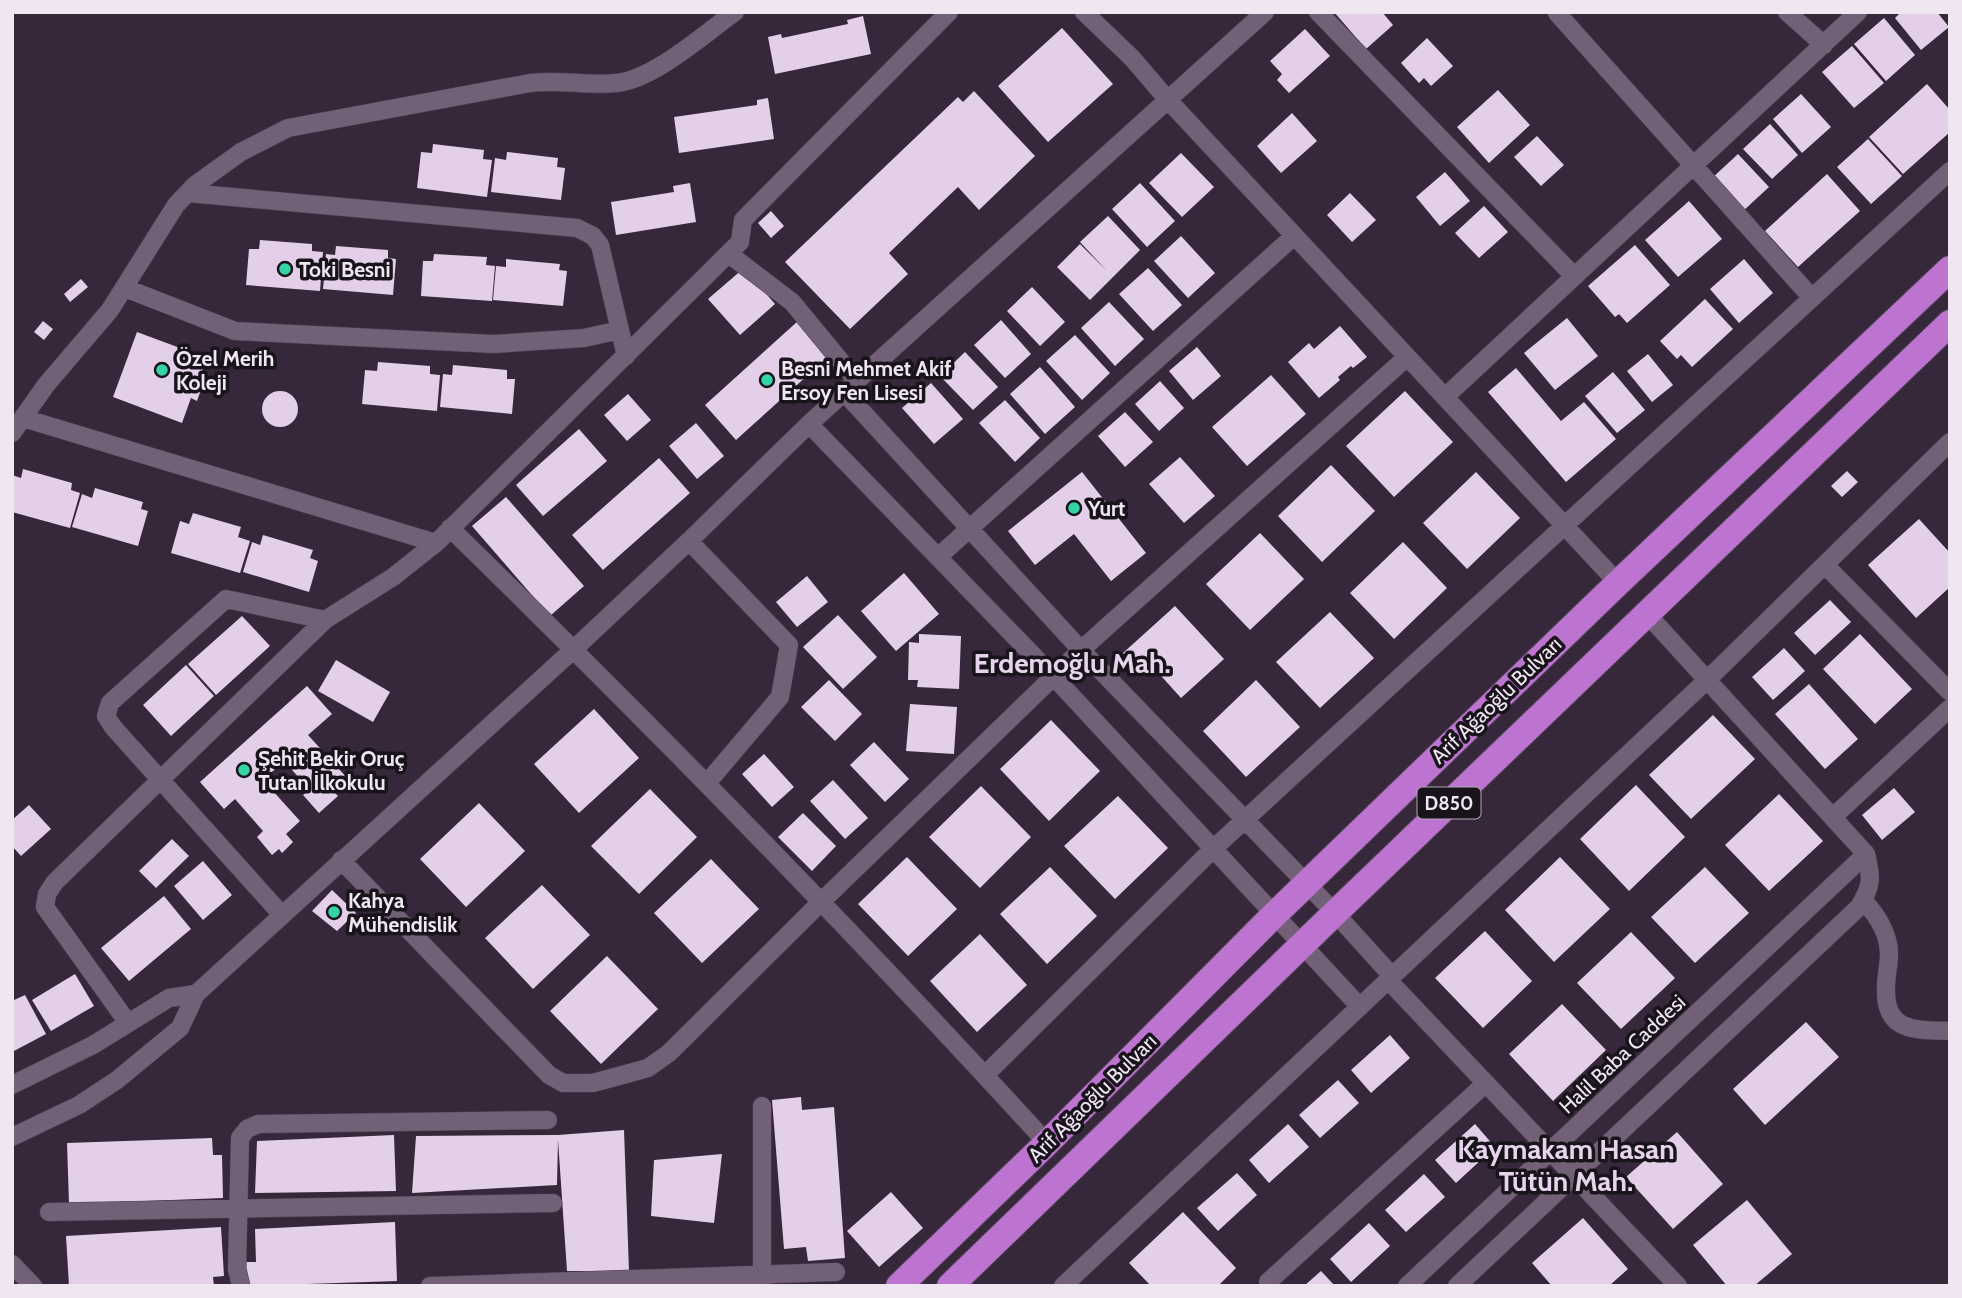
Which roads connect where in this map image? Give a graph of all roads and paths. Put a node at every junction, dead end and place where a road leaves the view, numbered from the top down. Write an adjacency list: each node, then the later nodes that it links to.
1 (735, 12): 13 (street)
2 (949, 12): 15 (street)
3 (1084, 12): 10 (street)
4 (1265, 12): 10 (street)
5 (1318, 12): 17 (street)
6 (1787, 12): 9 (street)
7 (1858, 12): 9 (street)
8 (1557, 13): 11 (street)
9 (1824, 44): 11 (street)
10 (1168, 100): 14 (street); 24 (street)
11 (1693, 166): 17 (street); 19 (street)
12 (1950, 171): 19 (street)
13 (188, 193): 18 (street); 21 (street)
14 (1294, 236): 23 (street); 32 (street)
15 (729, 254): 22 (street); 24 (street)
16 (1950, 269): 37 (highway, Arif Ağaoğlu Bulvarı / D850)
17 (1574, 276): 25 (street)
18 (125, 288): 21 (street); 26 (street)
19 (1812, 299): 30 (street)
20 (1950, 323): 38 (highway, Arif Ağaoğlu Bulvarı / D850)
21 (620, 330): 22 (street)
22 (626, 356): 31 (street)
23 (1407, 356): 25 (street); 41 (street)
24 (850, 386): 27 (street); 32 (street)
25 (1445, 397): 30 (street)
26 (23, 418): 28 (street); 34 (street)
27 (809, 424): 33 (street); 35 (street)
28 (12, 433)
29 (1950, 442): 36 (street)
30 (1564, 527): 37 (street); 49 (street)
31 (450, 528): 34 (street); 40 (street)
32 (969, 528): 35 (street); 41 (street)
33 (689, 541): 40 (street); 47 (street)
34 (436, 543): 39 (street)
35 (938, 557): 42 (street)
36 (1825, 565): 43 (street); 44 (street)
37 (1618, 583): 53 (highway, Arif Ağaoğlu Bulvarı / D850)
38 (1647, 614): 43 (street); 56 (highway, Arif Ağaoğlu Bulvarı / D850)
39 (325, 620): 46 (street); 46 (street)
40 (574, 649): 47 (street); 52 (street)
41 (1081, 650): 42 (street); 49 (street)
42 (1054, 677): 50 (street); 55 (street)
43 (1707, 680): 48 (street); 60 (street)
44 (1950, 692)
45 (1950, 708): 48 (street)
46 (161, 780): 57 (street); 63 (street)
47 (707, 783): 55 (street)
48 (1833, 817): 51 (street)
49 (1246, 821): 50 (street); 53 (street)
50 (1213, 849): 58 (street); 65 (street)
51 (1866, 854): 54 (street); 72 (street, Halil Baba Caddesi)
52 (341, 860): 55 (street); 57 (street)
53 (1307, 883): 56 (street); 58 (highway, Arif Ağaoğlu Bulvarı / D850)
54 (1863, 900): 64 (street); 73 (street)
55 (821, 902): 65 (street)
56 (1335, 912): 59 (highway, Arif Ağaoğlu Bulvarı / D850); 60 (street)
57 (282, 915): 61 (street)
58 (1273, 915): 59 (street); 71 (highway, Arif Ağaoğlu Bulvarı / D850)
59 (1303, 944): 62 (street); 86 (highway, Arif Ağaoğlu Bulvarı / D850)
60 (1390, 978): 62 (street); 66 (street)
61 (196, 994): 63 (street); 70 (street)
62 (1360, 1007): 80 (street)
63 (128, 1023): 67 (street)
64 (1950, 1031)
65 (985, 1075): 71 (street)
66 (1486, 1083): 72 (street); 81 (street)
67 (12, 1085)
68 (762, 1106): 79 (street)
69 (548, 1119): 75 (street)
70 (12, 1137)
71 (1047, 1143): 85 (highway, Arif Ağaoğlu Bulvarı / D850)
72 (1551, 1152): 73 (street); 87 (street, Halil Baba Caddesi)
73 (1573, 1175): 88 (street); 89 (street)
74 (553, 1203): 75 (street)
75 (238, 1209): 76 (street); 83 (street)
76 (49, 1212)
77 (12, 1264): 82 (street)
78 (836, 1272): 79 (street)
79 (762, 1280): 84 (street)
80 (1074, 1282)
81 (1268, 1282)
82 (33, 1286)
83 (241, 1286)
84 (430, 1286)
85 (899, 1286)
86 (950, 1286)
87 (1407, 1286)
88 (1457, 1286)
89 (1678, 1286)

